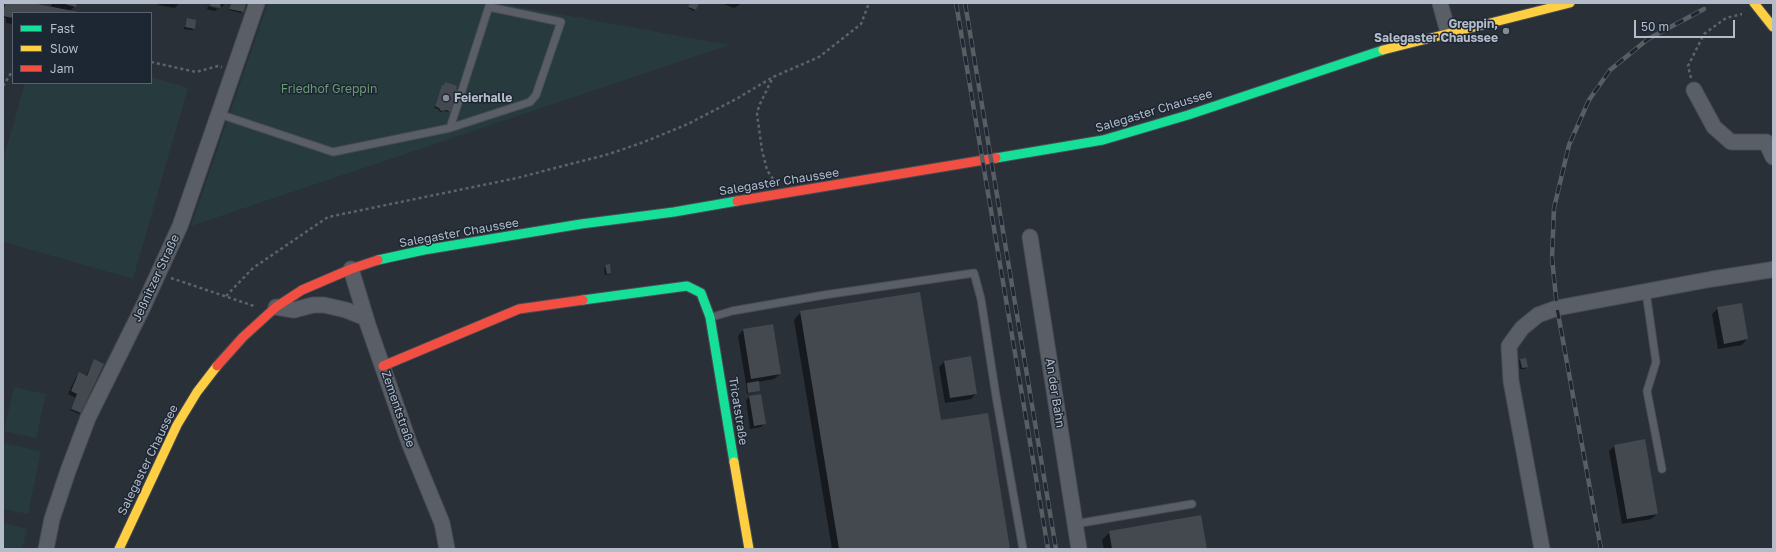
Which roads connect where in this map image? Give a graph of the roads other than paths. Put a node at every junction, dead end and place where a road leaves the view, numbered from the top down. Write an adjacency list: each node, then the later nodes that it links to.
1 (257, 3): 10 (street, Jeßnitzer Straße)
2 (1440, 3): 8 (street)
3 (1570, 3): 8 (main road, Salegaster Chaussee)
4 (490, 5): 11 (lane); 11 (lane)
5 (1761, 5): 6 (main road); 7 (main road)
6 (1773, 24)
7 (1773, 27)
8 (1448, 32): 14 (main road, Salegaster Chaussee)
9 (1694, 90): 12 (street)
10 (219, 114): 11 (lane); 24 (street, Jeßnitzer Straße)
11 (450, 128)
12 (1773, 157)
13 (1030, 237): 23 (street, An der Bahn)
14 (351, 269): 17 (main road, Salegaster Chaussee); 19 (street, Zementstraße)
15 (1773, 269): 16 (street)
16 (1646, 292): 21 (lane); 30 (street)
17 (276, 307): 19 (street); 25 (main road, Salegaster Chaussee)
18 (710, 317): 20 (main road, Tricatstraße); 27 (main road, Tricatstraße); 28 (lane)
19 (366, 318): 20 (street, Zementstraße)
20 (383, 366): 26 (street, Zementstraße)
21 (1662, 469)
22 (1192, 504): 23 (lane)
23 (1075, 524): 29 (street, An der Bahn)
24 (46, 549)
25 (119, 549)
26 (447, 549)
27 (749, 549)
28 (1023, 549)
29 (1079, 549)
30 (1542, 549)

